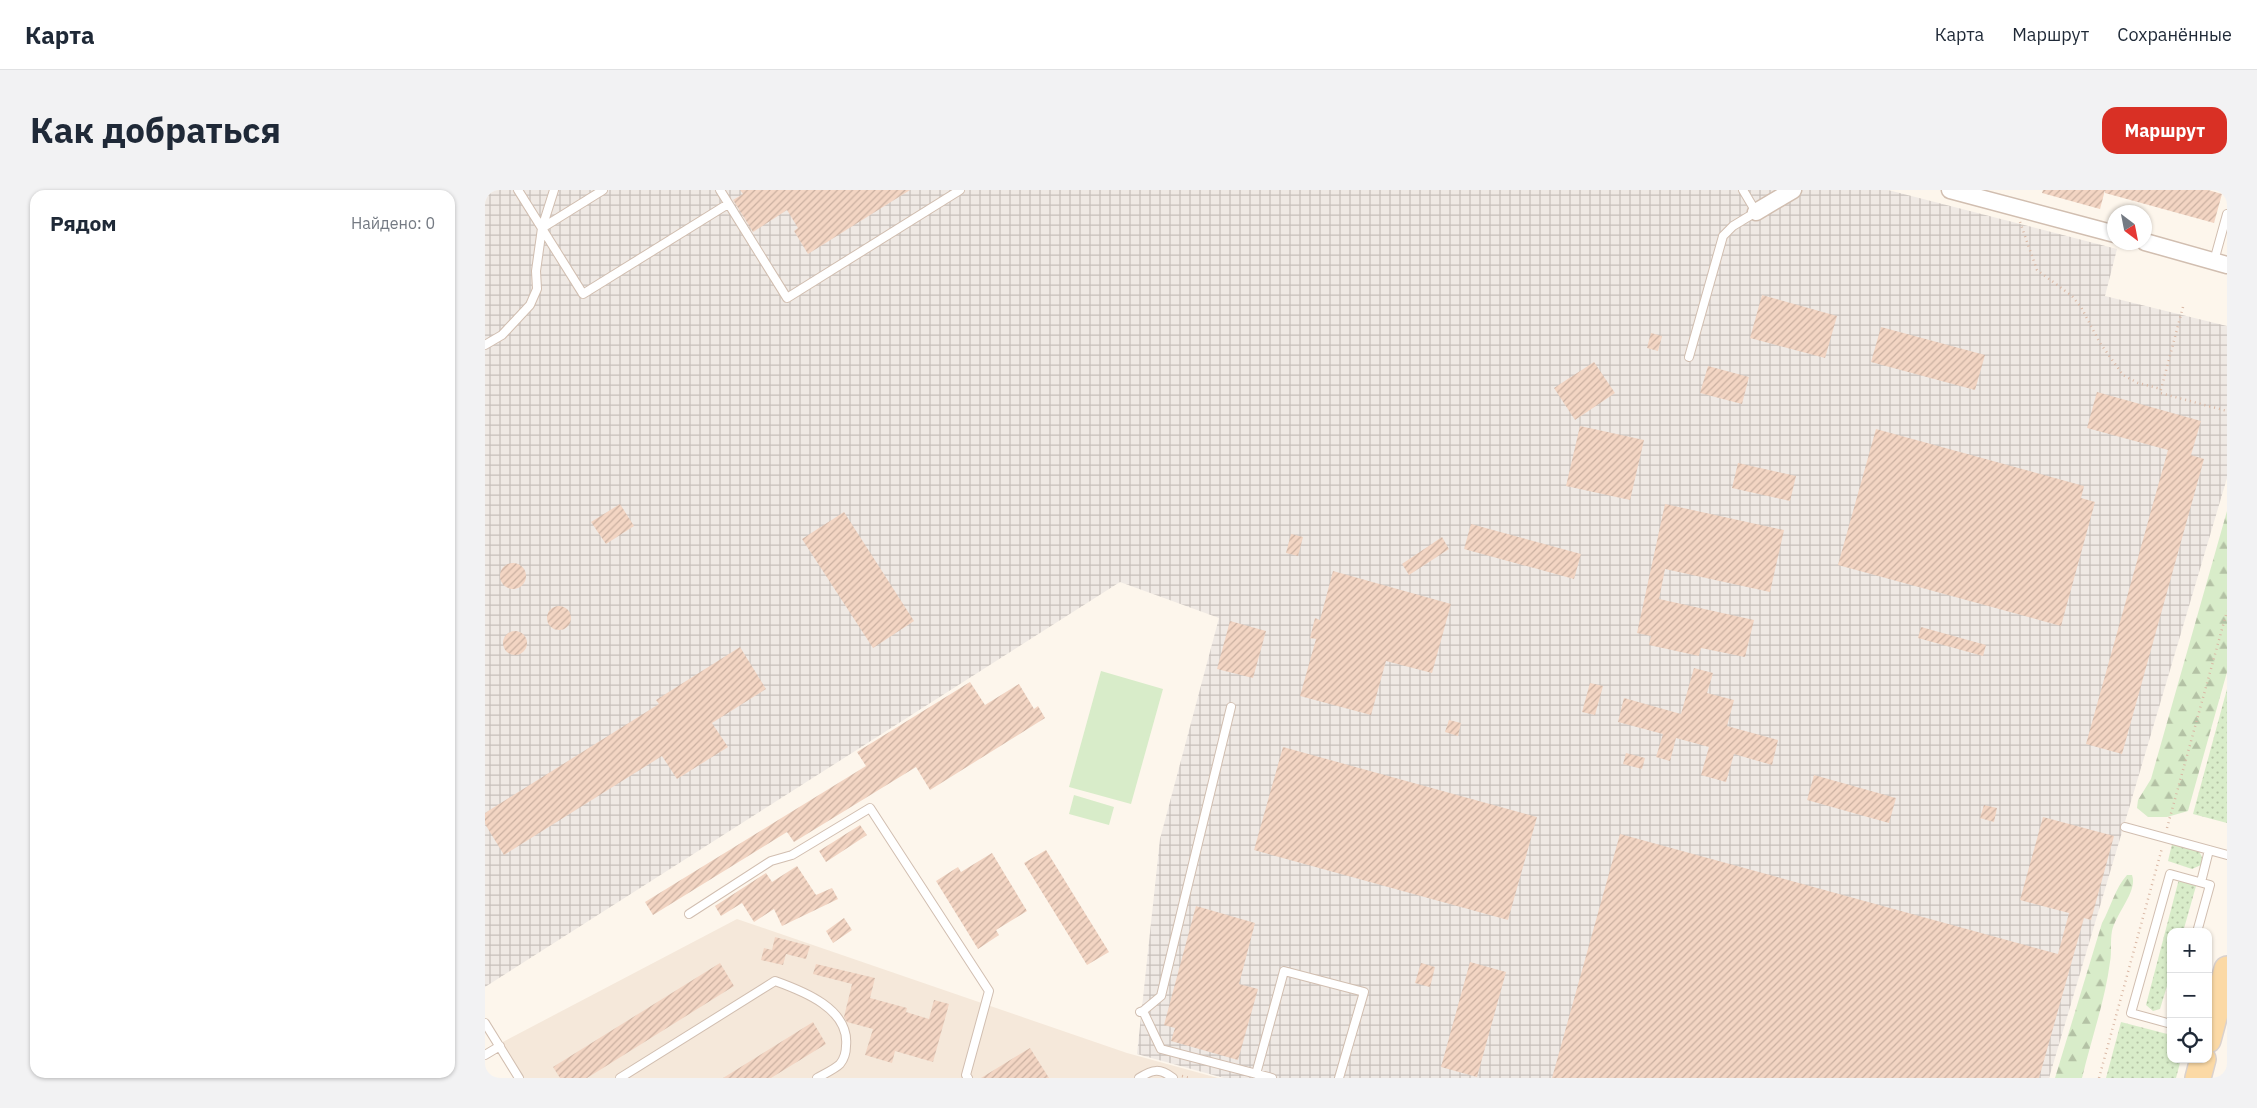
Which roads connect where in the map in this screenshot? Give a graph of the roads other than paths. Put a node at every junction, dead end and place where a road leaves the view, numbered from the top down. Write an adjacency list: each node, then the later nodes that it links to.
1 (518, 190): 12 (lane)
2 (554, 190): 12 (lane)
3 (603, 190): 12 (lane)
4 (719, 190): 9 (lane)
5 (960, 190): 9 (lane)
6 (1743, 190): 10 (lane)
7 (1793, 190): 10 (street)
8 (1950, 190): 13 (street)
9 (728, 204): 12 (lane)
10 (1756, 212): 17 (lane)
11 (2227, 214): 15 (lane)
12 (542, 228): 16 (lane)
13 (2107, 232)
14 (2152, 244): 15 (street)
15 (2221, 263)
16 (485, 345)
17 (1689, 357)
18 (1231, 707): 32 (lane)
19 (2125, 827): 20 (lane)
20 (2209, 850): 21 (lane); 22 (lane)
21 (2227, 855)
22 (2201, 882): 24 (lane); 27 (lane)
23 (689, 914): 36 (lane)
24 (2198, 928)
25 (2227, 969): 28 (main road)
26 (485, 1023): 29 (lane)
27 (2167, 1023)
28 (2212, 1025)
29 (500, 1046): 30 (lane); 33 (lane)
30 (485, 1055)
31 (2202, 1063): 41 (main road)
32 (1256, 1074): 39 (lane); 40 (lane)
33 (519, 1078)
34 (620, 1078): 35 (lane)
35 (817, 1078)
36 (968, 1078)
37 (1139, 1078): 38 (lane)
38 (1173, 1078)
39 (1272, 1078)
40 (1339, 1078)
41 (2198, 1078)

